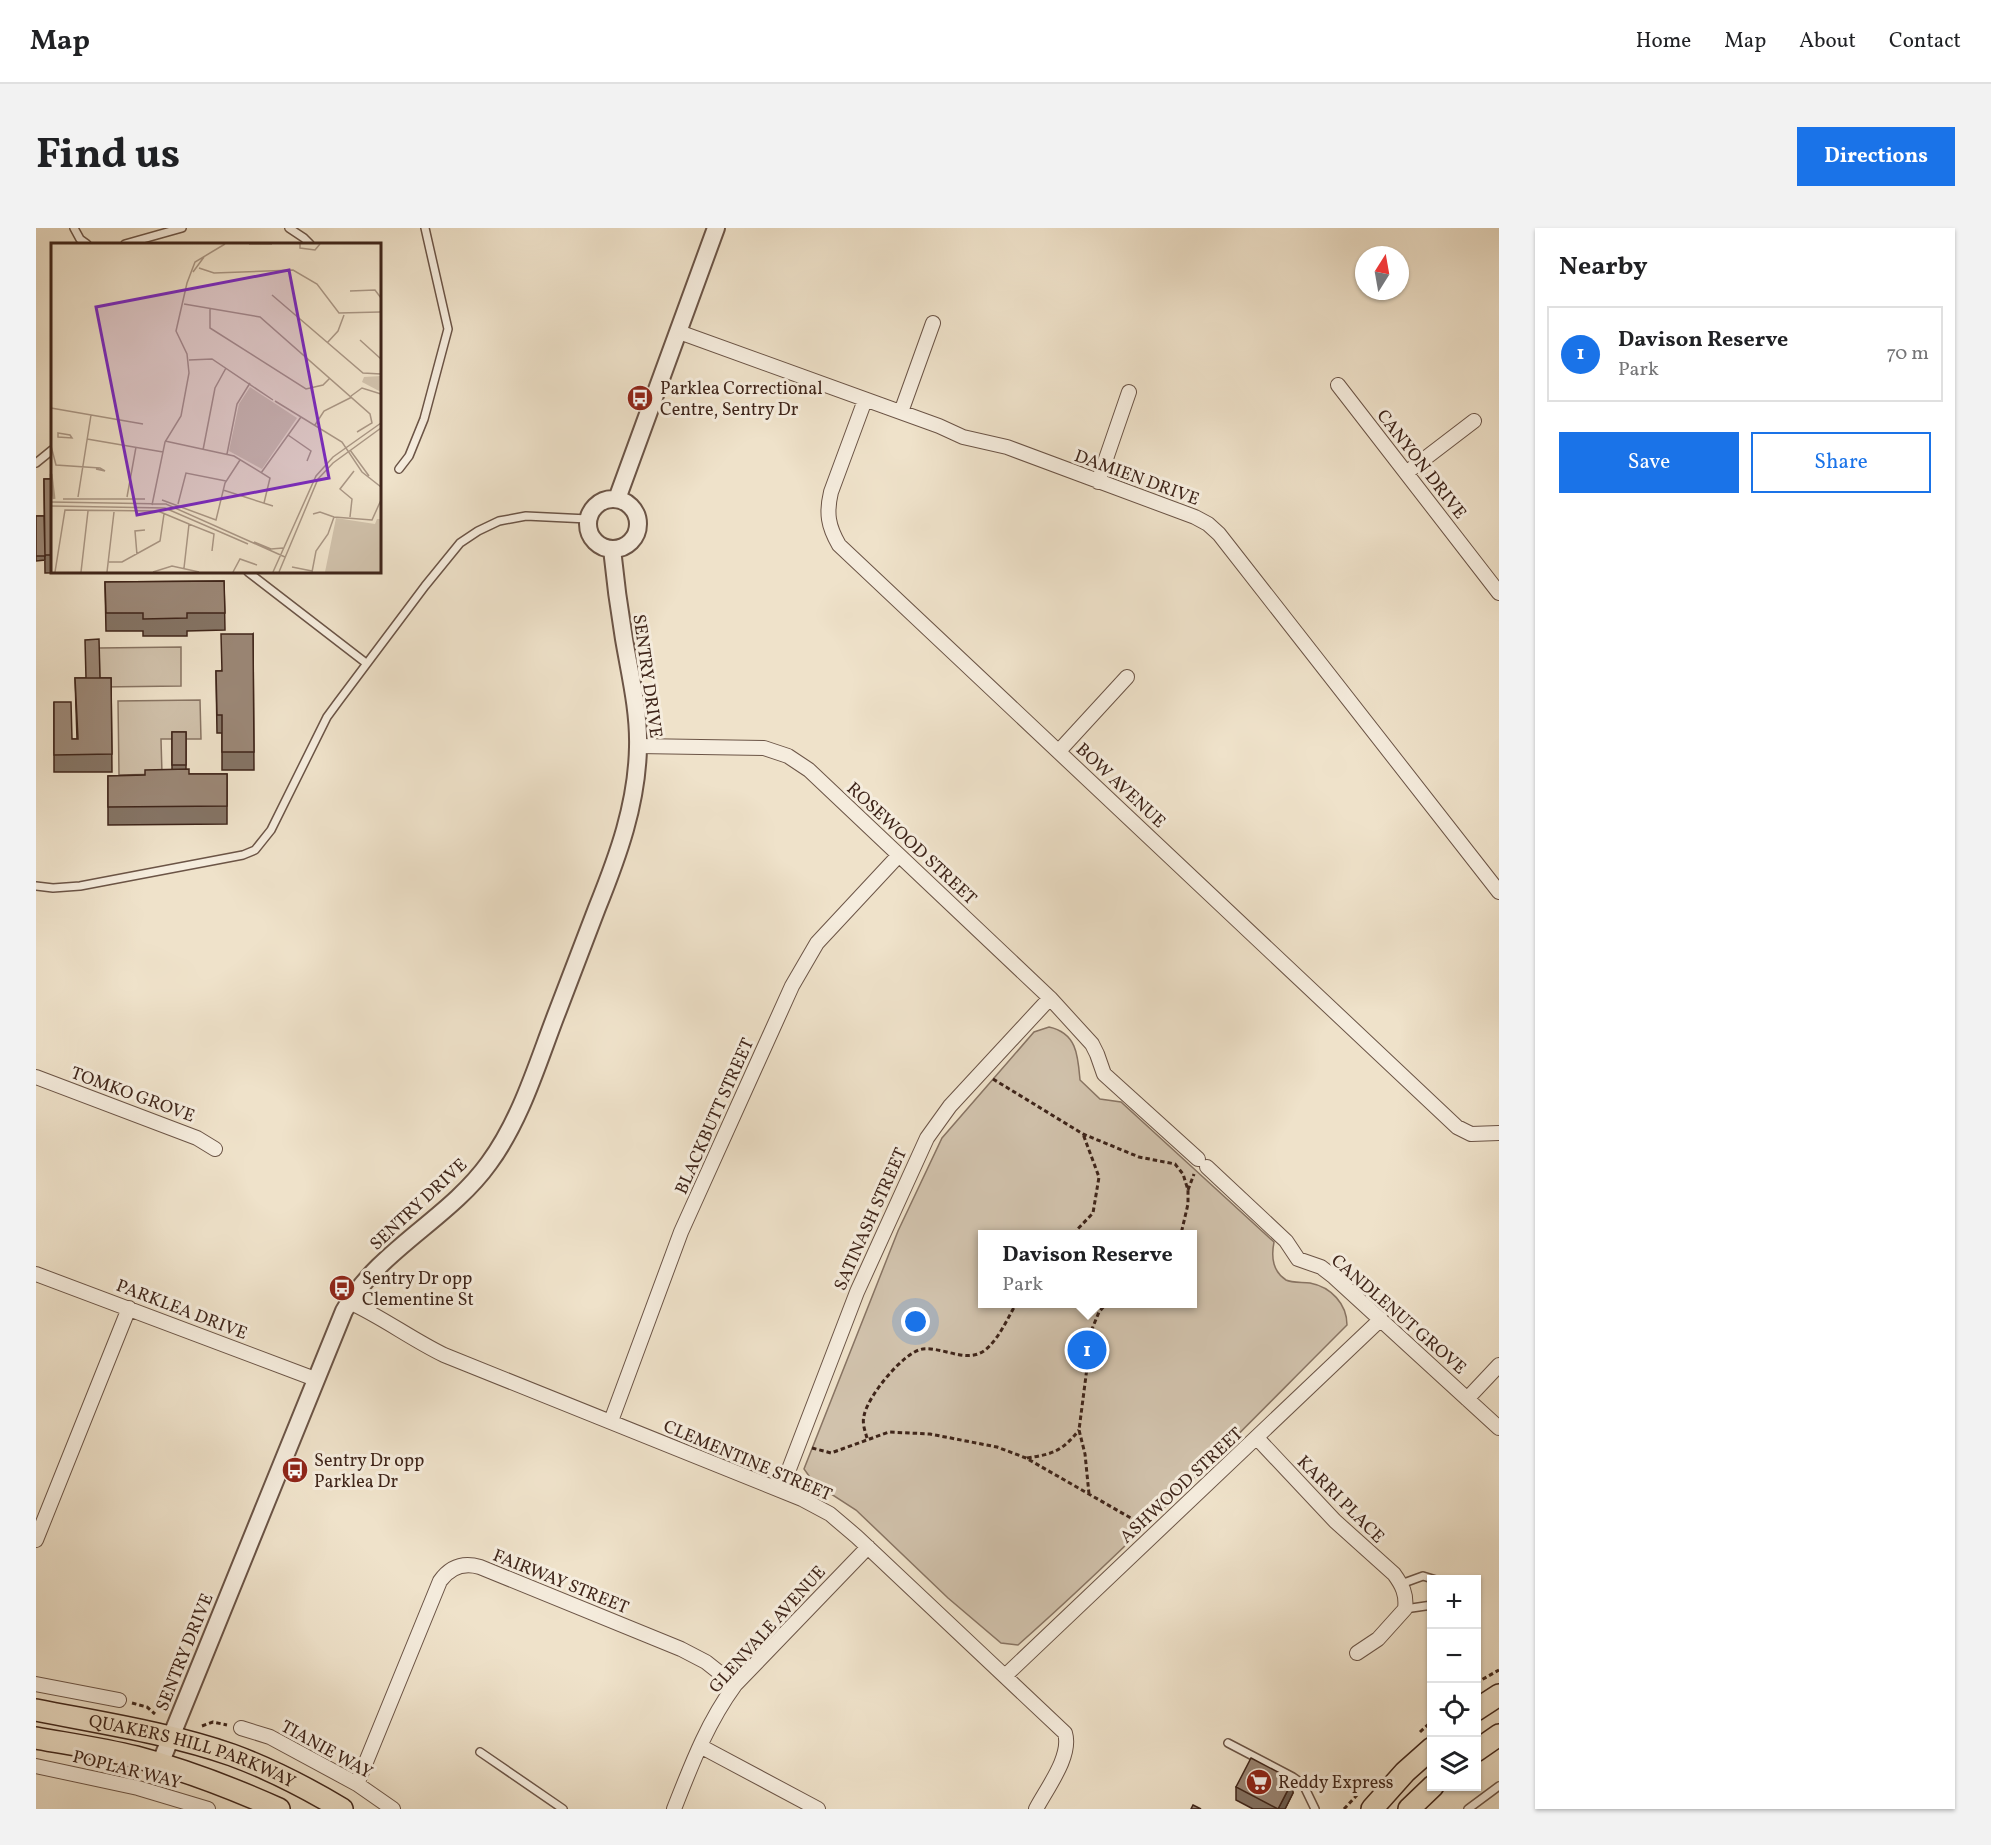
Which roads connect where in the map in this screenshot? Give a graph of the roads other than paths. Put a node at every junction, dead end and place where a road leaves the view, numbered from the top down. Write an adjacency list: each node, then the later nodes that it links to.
1 (74, 228): 6 (lane)
2 (182, 228): 7 (lane)
3 (289, 228): 8 (lane)
4 (425, 228): 18 (lane)
5 (716, 228): 10 (street)
6 (86, 243)
7 (128, 243)
8 (309, 243)
9 (933, 323): 14 (street)
10 (680, 332): 13 (street, DAMIEN DRIVE); 21 (street)
11 (1338, 386): 19 (street, CANYON DRIVE)
12 (1129, 393): 20 (street)
13 (865, 400): 14 (street, DAMIEN DRIVE); 29 (street, BOW AVENUE)
14 (901, 412): 20 (street, DAMIEN DRIVE)
15 (1474, 421): 19 (street)
16 (51, 451): 17 (lane)
17 (36, 463)
18 (399, 469)
19 (1406, 473): 25 (street, CANYON DRIVE)
20 (1098, 482): 32 (street, DAMIEN DRIVE)
21 (617, 499): 22 (street); 23 (street)
22 (588, 519): 23 (street); 26 (lane)
23 (612, 549): 28 (street, SENTRY DRIVE)
24 (249, 573): 26 (lane)
25 (1499, 593)
26 (366, 663): 31 (lane)
27 (1127, 677): 29 (street)
28 (638, 746): 30 (street, ROSEWOOD STREET); 39 (street, SENTRY DRIVE)
29 (1059, 751): 35 (street, BOW AVENUE)
30 (899, 855): 33 (street, ROSEWOOD STREET); 45 (street, BLACKBUTT STREET)
31 (36, 886)
32 (1499, 892)
33 (1050, 998): 37 (street, ROSEWOOD STREET); 48 (street, SATINASH STREET)
34 (36, 1077): 36 (street, TOMKO GROVE)
35 (1499, 1133)
36 (215, 1149)
37 (1298, 1259): 41 (street, CANDLENUT GROVE)
38 (36, 1274): 40 (street, PARKLEA DRIVE)
39 (349, 1302): 43 (street, SENTRY DRIVE); 45 (street, CLEMENTINE STREET)
40 (129, 1308): 43 (street, PARKLEA DRIVE); 49 (street)
41 (1381, 1319): 44 (street, CANDLENUT GROVE); 47 (street, ASHWOOD STREET)
42 (1499, 1365): 44 (street)
43 (315, 1379): 65 (street, SENTRY DRIVE)
44 (1467, 1399): 46 (street, CANDLENUT GROVE)
45 (611, 1421): 48 (street, CLEMENTINE STREET)
46 (1499, 1428)
47 (1257, 1438): 52 (street, KARRI PLACE); 56 (street, ASHWOOD STREET)
48 (781, 1490): 50 (street, CLEMENTINE STREET)
49 (36, 1540)
50 (868, 1547): 56 (street, CLEMENTINE STREET); 58 (street, GLENVALE AVENUE)
51 (1427, 1577): 52 (lane)
52 (1401, 1584): 54 (street)
53 (1427, 1606): 54 (lane)
54 (1405, 1609): 55 (street)
55 (1357, 1653)
56 (1005, 1676): 84 (street, CLEMENTINE STREET)
57 (36, 1684): 60 (street)
58 (735, 1686): 68 (street, GLENVALE AVENUE); 74 (street, FAIRWAY STREET)
59 (1499, 1695): 61 (main road)
60 (119, 1700)
61 (1481, 1707)
62 (36, 1710): 65 (main road, QUAKERS HILL PARKWAY)
63 (241, 1728): 74 (street, TIANIE WAY)
64 (1499, 1735): 69 (main road)
65 (171, 1737): 72 (street, SENTRY DRIVE); 79 (main road, QUAKERS HILL PARKWAY)
66 (36, 1738): 72 (main road, QUAKERS HILL PARKWAY)
67 (1228, 1743): 85 (lane)
68 (700, 1746): 82 (street, GLENVALE AVENUE); 83 (street)
69 (1481, 1747)
70 (480, 1752): 81 (lane)
71 (1427, 1752): 86 (main road)
72 (160, 1764): 78 (main road, QUAKERS HILL PARKWAY)
73 (36, 1766): 77 (street, POPLAR WAY)
74 (357, 1784): 80 (street, TIANIE WAY)
75 (1499, 1786): 88 (lane)
76 (1428, 1791): 87 (main road)
77 (208, 1809)
78 (279, 1809)
79 (342, 1809)
80 (393, 1809)
81 (563, 1809)
82 (674, 1809)
83 (818, 1809)
84 (1036, 1809)
85 (1315, 1809)
86 (1372, 1809)
87 (1409, 1809)
88 (1468, 1809)

